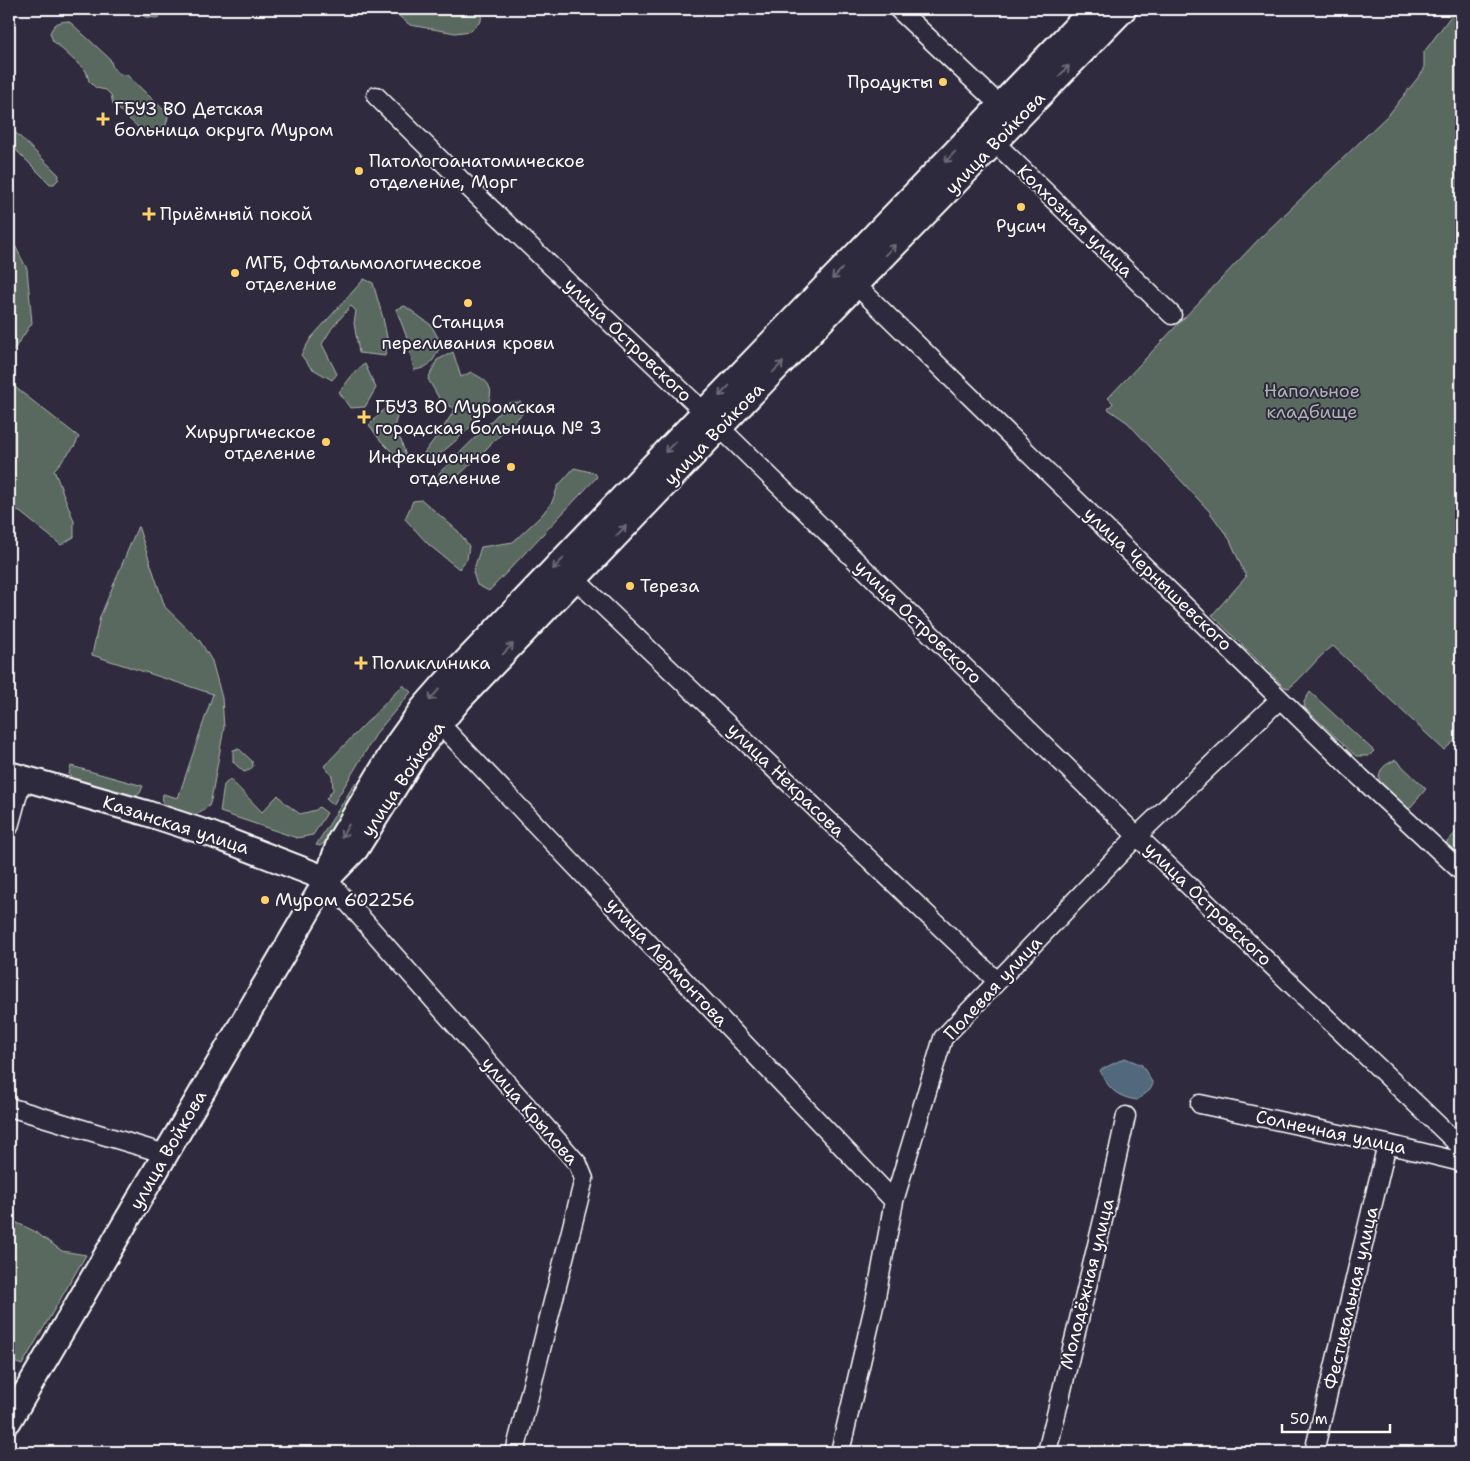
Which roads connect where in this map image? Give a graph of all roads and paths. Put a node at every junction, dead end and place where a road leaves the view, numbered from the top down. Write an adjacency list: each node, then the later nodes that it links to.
1 (898, 9): 5 (street)
2 (1093, 9): 5 (main road, улица Войкова)
3 (1124, 9): 5 (main road, улица Войкова, one-way to 3)
4 (376, 96): 9 (street, улица Островского)
5 (1008, 113): 6 (main road, улица Войкова)
6 (987, 135): 7 (main road, улица Войкова, one-way to 6); 8 (street, Колхозная улица); 9 (main road, улица Войкова, one-way to 9)
7 (856, 285): 9 (main road, улица Войкова, one-way to 7); 11 (street, улица Чернышевского)
8 (1172, 315)
9 (712, 420): 10 (main road, улица Войкова, one-way to 9); 15 (street, улица Островского); 17 (main road, улица Войкова, one-way to 17)
10 (574, 580): 12 (main road, улица Войкова, one-way to 10); 18 (street, улица Некрасова)
11 (1280, 699): 15 (street, Полевая улица); 16 (street, улица Чернышевского)
12 (440, 724): 17 (main road, улица Войкова); 26 (street, улица Лермонтова)
13 (16, 776): 14 (street, Казанская улица); 17 (main road, Казанская улица)
14 (9, 827)
15 (1137, 836): 18 (street, Полевая улица); 23 (street, улица Островского)
16 (1461, 871)
17 (327, 879): 24 (main road, улица Войкова); 28 (street, улица Крылова)
18 (997, 981): 26 (street, Полевая улица)
19 (1200, 1104): 22 (street, Солнечная улица)
20 (9, 1107): 24 (street)
21 (1126, 1116): 30 (street, Молодёжная улица)
22 (1387, 1144): 25 (street, Солнечная улица); 31 (street, Фестивальная улица)
23 (1461, 1147)
24 (166, 1154): 27 (main road, улица Войкова)
25 (1461, 1162)
26 (894, 1201): 29 (street, Полевая улица)
27 (9, 1422)
28 (515, 1452)
29 (840, 1452)
30 (1047, 1452)
31 (1314, 1452)

